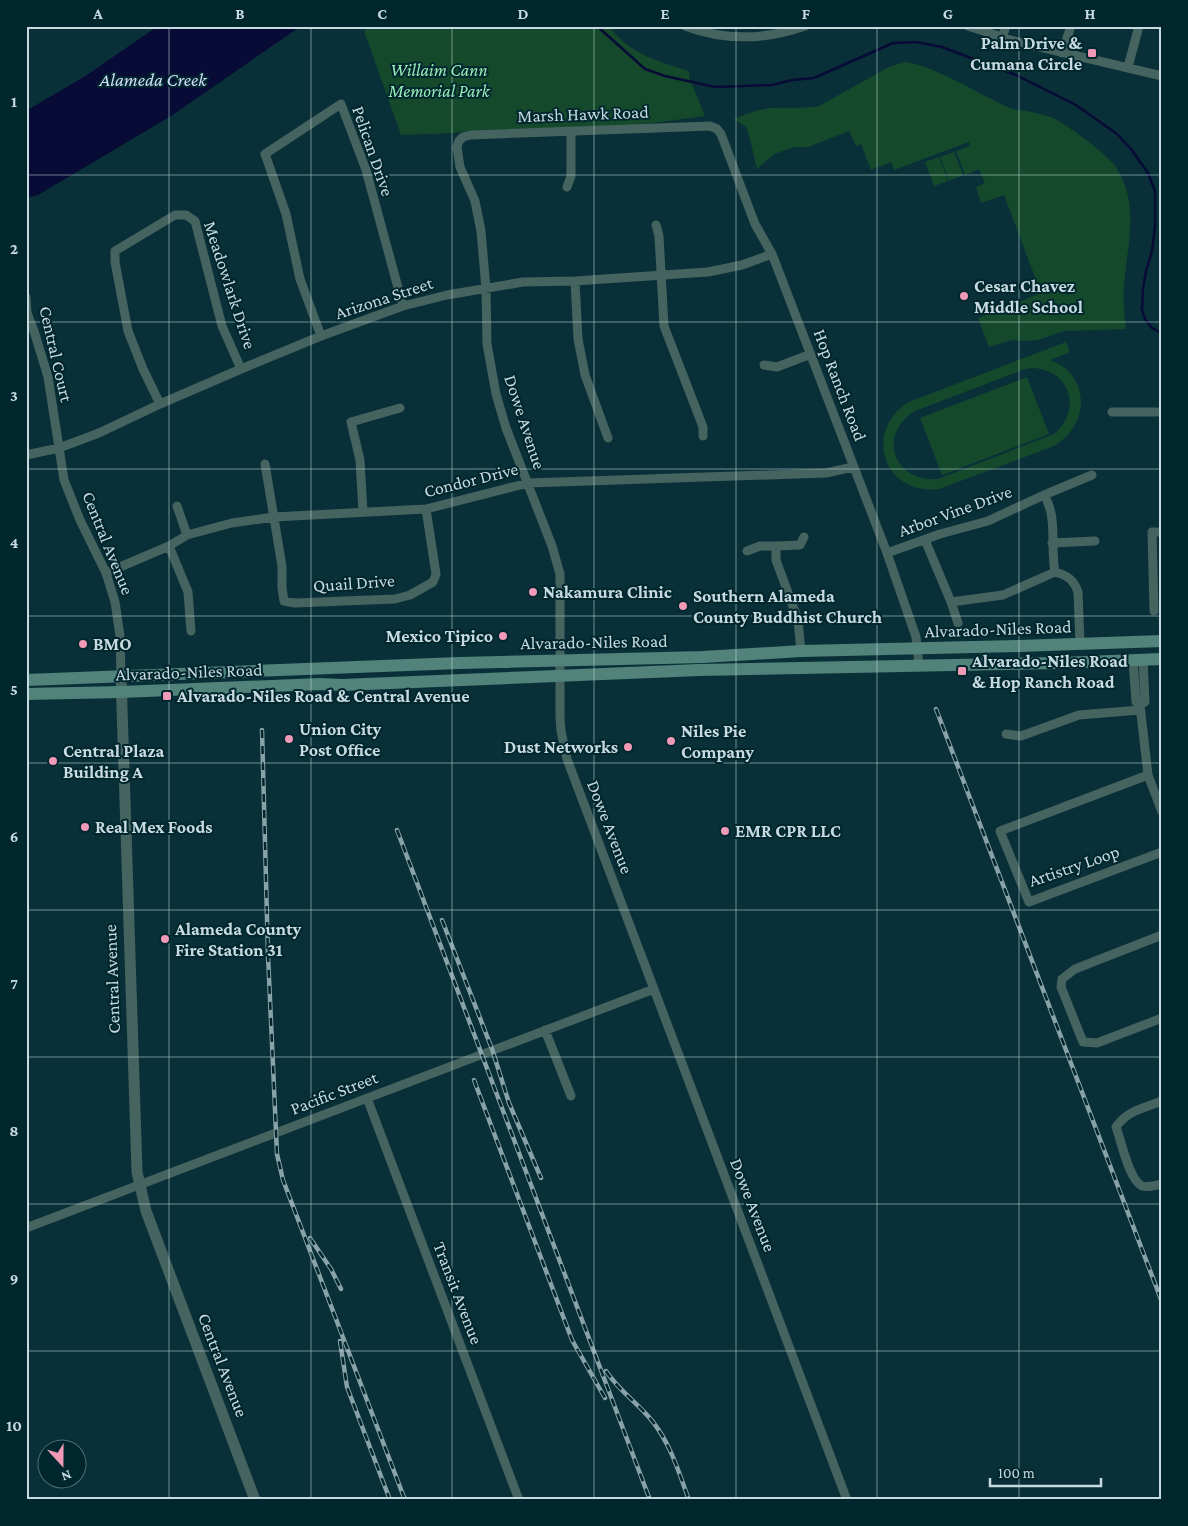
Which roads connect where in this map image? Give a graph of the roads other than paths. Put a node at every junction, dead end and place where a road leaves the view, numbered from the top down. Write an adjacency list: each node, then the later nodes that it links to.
1 (685, 26): 2 (street)
2 (805, 26)
3 (968, 26): 7 (street)
4 (1006, 26): 7 (street)
5 (1071, 26): 8 (street)
6 (1139, 26): 9 (street)
7 (1002, 38): 8 (street)
8 (1062, 53): 9 (street)
9 (1128, 67): 10 (street)
10 (1162, 76)
11 (710, 126): 12 (street, Marsh Hawk Road); 16 (street, Hop Ranch Road)
12 (571, 132): 13 (street, Marsh Hawk Road); 14 (street)
13 (459, 141): 19 (street, Dowe Avenue)
14 (567, 187)
15 (656, 225): 17 (street)
16 (772, 254): 17 (street, Arizona Street); 23 (street, Hop Ranch Road)
17 (662, 274): 18 (street, Arizona Street); 30 (street)
18 (575, 281): 19 (street, Arizona Street); 31 (street)
19 (486, 289): 21 (street, Arizona Street); 37 (street, Dowe Avenue)
20 (26, 297): 32 (street, Central Court)
21 (403, 306): 22 (street, Arizona Street); 22 (street, Pelican Drive)
22 (321, 336): 25 (street, Arizona Street)
23 (811, 354): 24 (street); 35 (street, Hop Ranch Road)
24 (764, 365)
25 (241, 369): 26 (street, Arizona Street); 26 (street, Meadowlark Drive)
26 (160, 404): 32 (street, Arizona Street)
27 (400, 408): 41 (street)
28 (1112, 412): 29 (street)
29 (1162, 412)
30 (704, 436)
31 (608, 438)
32 (59, 448): 33 (street, Arizona Street); 54 (street, Central Avenue)
33 (26, 455)
34 (265, 464): 42 (street)
35 (853, 467): 37 (street, Condor Drive); 52 (street, Hop Ranch Road)
36 (1092, 475): 38 (street, Arbor Vine Drive)
37 (528, 483): 40 (street, Condor Drive); 65 (street, Dowe Avenue)
38 (1044, 494): 46 (street, Arbor Vine Drive); 48 (street)
39 (177, 506): 44 (street)
40 (426, 509): 41 (street, Condor Drive); 42 (street, Quail Drive)
41 (363, 512): 42 (street, Condor Drive)
42 (274, 517): 44 (street, Condor Drive)
43 (1162, 532): 56 (street)
44 (187, 535): 49 (street, Condor Drive)
45 (804, 536): 50 (street)
46 (925, 540): 52 (street, Arbor Vine Drive); 55 (street)
47 (1095, 541): 48 (street)
48 (1052, 543): 53 (street)
49 (169, 546): 54 (street, Condor Drive); 58 (street)
50 (776, 546): 51 (street); 62 (street)
51 (748, 551)
52 (887, 553): 61 (street, Hop Ranch Road)
53 (1055, 572): 55 (street); 60 (street)
54 (106, 573): 67 (street, Central Avenue)
55 (951, 602): 57 (street)
56 (1154, 611)
57 (958, 623)
58 (191, 631)
59 (1162, 640): 60 (main road, Alvarado-Niles Road)
60 (1080, 644): 61 (main road, Alvarado-Niles Road)
61 (918, 649): 62 (main road, Alvarado-Niles Road); 66 (street, Hop Ranch Road)
62 (801, 651): 65 (main road, Alvarado-Niles Road)
63 (1162, 659): 64 (main road, Alvarado-Niles Road)
64 (1138, 660): 66 (main road, Alvarado-Niles Road); 72 (street)
65 (560, 661): 67 (main road, Alvarado-Niles Road); 68 (street, Dowe Avenue)
66 (919, 666): 68 (main road, Alvarado-Niles Road)
67 (121, 676): 69 (main road, Alvarado-Niles Road); 70 (street, Central Avenue)
68 (560, 676): 70 (main road, Alvarado-Niles Road); 78 (street, Dowe Avenue)
69 (26, 680)
70 (121, 692): 71 (main road, Alvarado-Niles Road); 85 (street, Central Avenue)
71 (26, 694)
72 (1140, 707): 73 (street); 74 (street)
73 (1006, 734)
74 (1148, 775): 75 (street); 76 (street, Artistry Loop)
75 (1162, 812)
76 (1162, 852)
77 (1162, 936): 79 (street)
78 (654, 989): 80 (street, Pacific Street); 89 (street, Dowe Avenue)
79 (1162, 1018)
80 (545, 1030): 81 (street); 82 (street, Pacific Street)
81 (571, 1096)
82 (367, 1098): 85 (street, Pacific Street); 88 (street, Transit Avenue)
83 (1162, 1101): 84 (street)
84 (1162, 1184)
85 (139, 1185): 86 (street, Pacific Street); 87 (street, Central Avenue)
86 (26, 1228)
87 (255, 1500)
88 (519, 1500)
89 (847, 1500)

